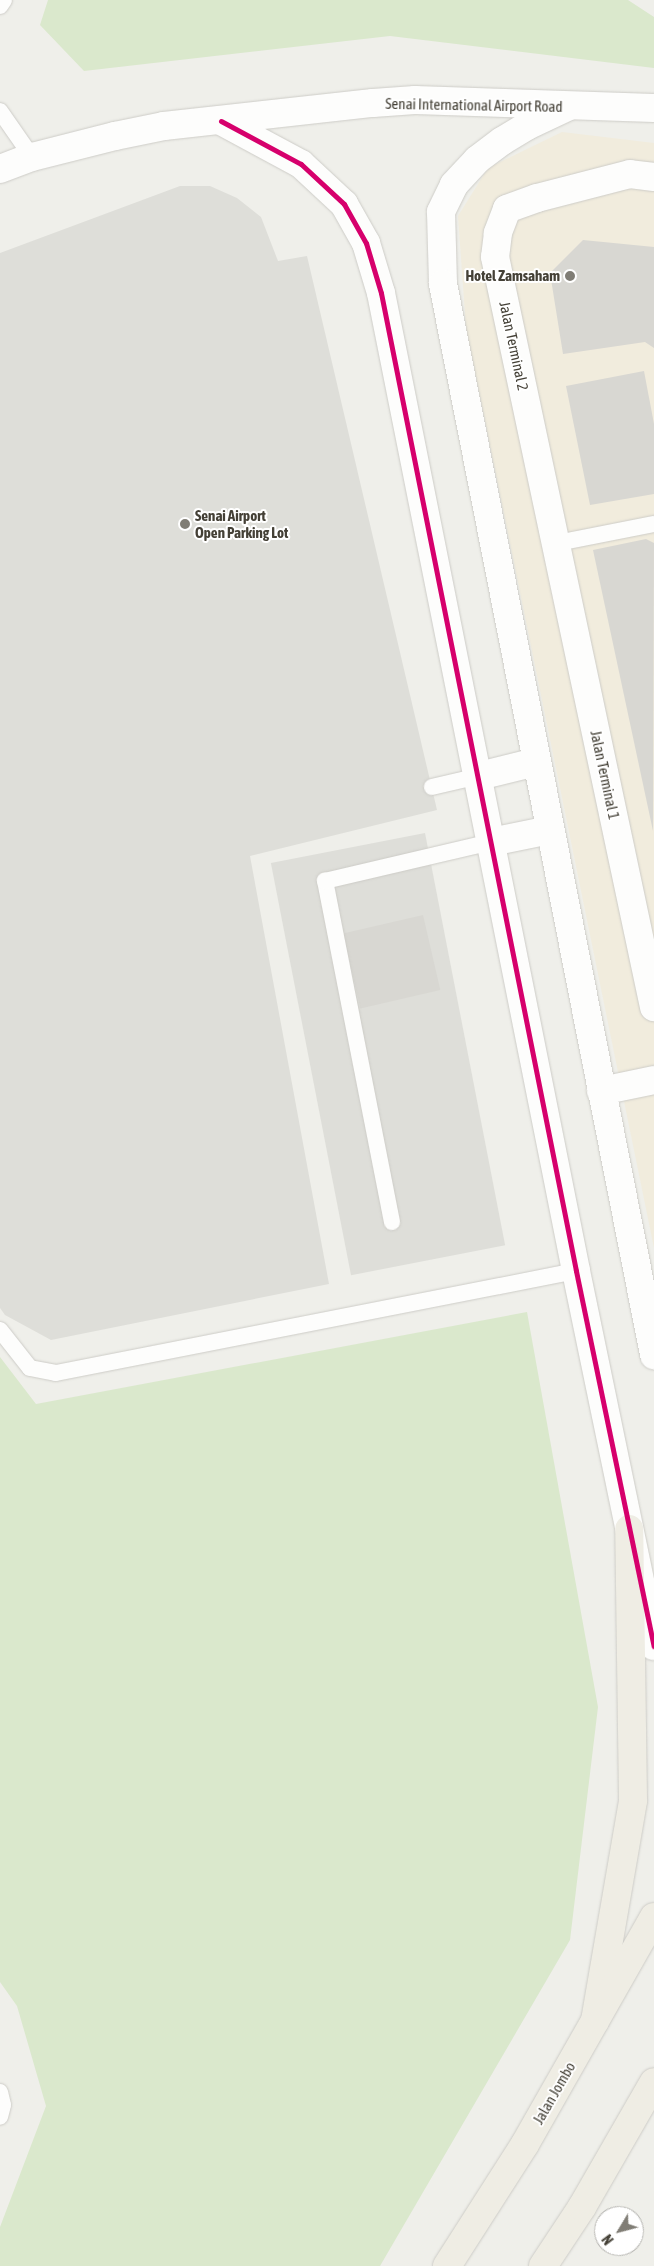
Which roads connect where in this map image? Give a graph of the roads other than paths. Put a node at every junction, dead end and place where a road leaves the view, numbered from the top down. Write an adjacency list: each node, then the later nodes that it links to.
1 (4, 0): 2 (lane)
2 (0, 6)
3 (570, 106): 4 (street, Senai International Airport Road); 6 (street, Senai International Airport Road); 12 (street)
4 (654, 108)
5 (0, 112): 7 (lane)
6 (221, 120): 7 (street, Senai International Airport Road); 13 (street)
7 (32, 158): 8 (street, Senai International Airport Road)
8 (0, 169)
9 (654, 177): 11 (street, Jalan Terminal 2)
10 (654, 524): 11 (lane)
11 (556, 543): 17 (street, Jalan Terminal 1)
12 (536, 762): 13 (street); 15 (street)
13 (479, 776): 14 (lane); 16 (street)
14 (432, 787)
15 (550, 830): 16 (street); 19 (street)
16 (491, 842): 20 (lane); 21 (street)
17 (654, 1008)
18 (654, 1080): 19 (street)
19 (601, 1091): 23 (street)
20 (392, 1222)
21 (576, 1271): 22 (lane); 24 (street)
22 (0, 1330)
23 (654, 1355)
24 (629, 1529): 25 (street); 27 (main road)
25 (654, 1646)
26 (654, 1917): 27 (main road, Jalan Jombo)
27 (595, 2022): 31 (main road, Jalan Jombo)
28 (654, 2082): 32 (main road)
29 (0, 2092): 30 (lane)
30 (0, 2116)
31 (447, 2266)
32 (543, 2266)

